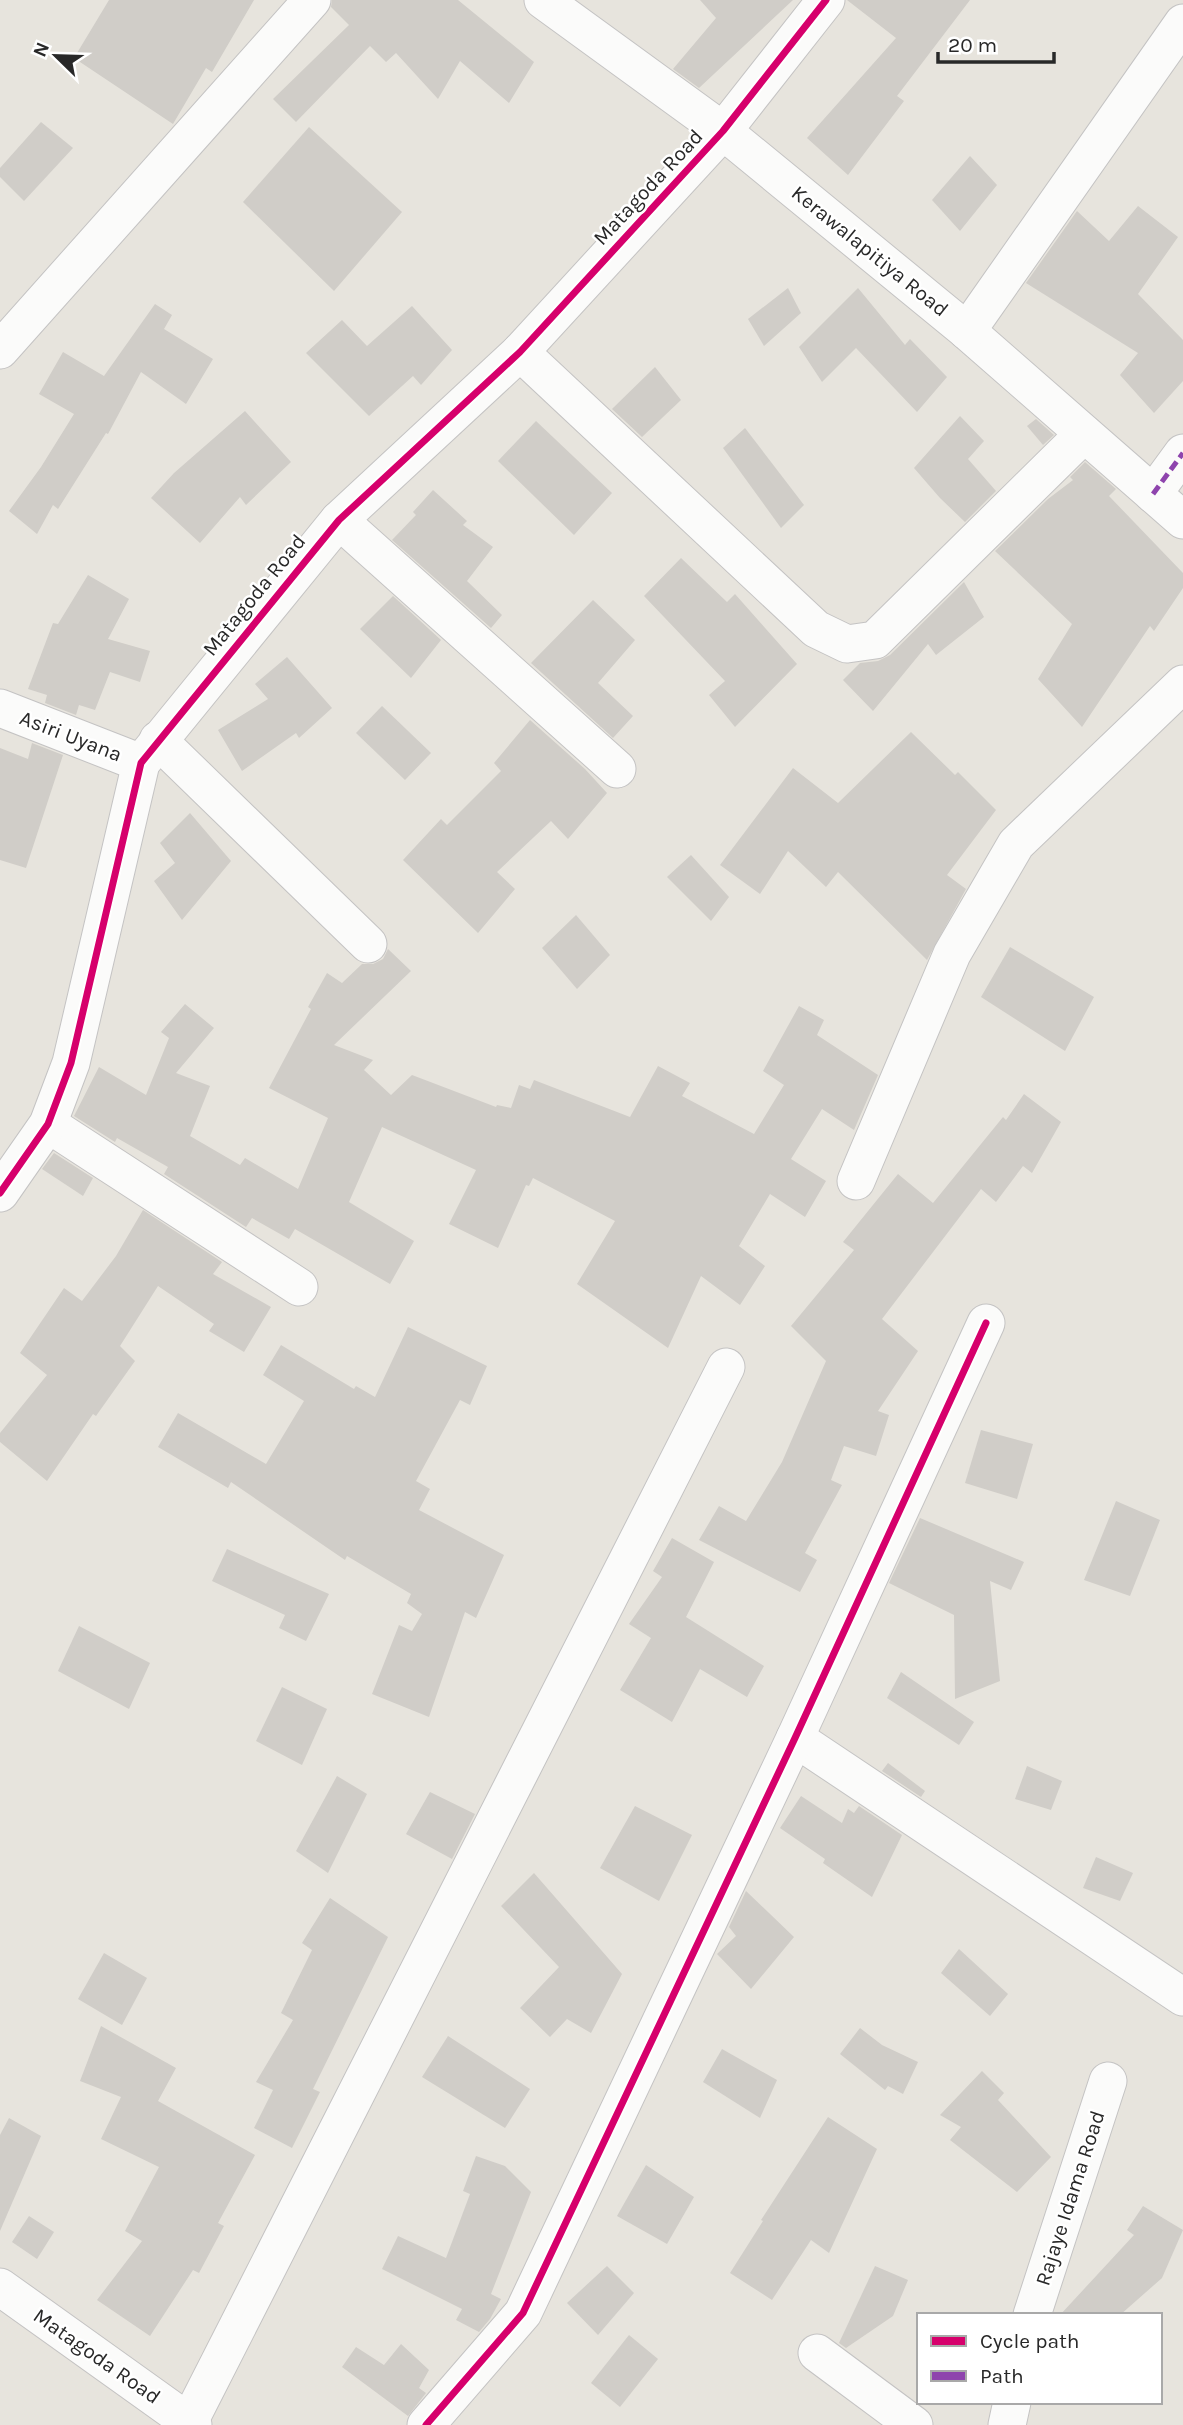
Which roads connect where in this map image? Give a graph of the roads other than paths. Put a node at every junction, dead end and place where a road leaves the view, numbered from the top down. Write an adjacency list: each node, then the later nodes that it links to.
1 (312, 0): 7 (street)
2 (542, 0): 5 (street, Kerawalapitiya Road)
3 (827, 0): 5 (street, Matagoda Road)
4 (1183, 23): 6 (street)
5 (723, 131): 6 (street, Kerawalapitiya Road); 8 (street, Matagoda Road)
6 (967, 331): 9 (street, Kerawalapitiya Road)
7 (0, 349)
8 (520, 352): 9 (street); 12 (street, Matagoda Road)
9 (1084, 434): 11 (street, Kerawalapitiya Road)
10 (1183, 453): 11 (street)
11 (1153, 494): 13 (street, Kerawalapitiya Road)
12 (339, 520): 16 (street, Matagoda Road); 17 (street)
13 (1183, 520)
14 (1183, 684): 20 (street)
15 (0, 708): 16 (street, Asiri Uyana)
16 (150, 752): 18 (street); 19 (street, Matagoda Road)
17 (617, 769)
18 (368, 944)
19 (48, 1124): 21 (street, Matagoda Road); 22 (street)
20 (856, 1181)
21 (0, 1193)
22 (299, 1287)
23 (986, 1323): 25 (street)
24 (726, 1367): 32 (street)
25 (795, 1738): 26 (street); 33 (street)
26 (1183, 1997)
27 (1108, 2081): 29 (street, Rajaye Idama Road)
28 (0, 2287): 32 (street, Matagoda Road)
29 (1033, 2313)
30 (817, 2353): 34 (street)
31 (1012, 2404): 35 (street)
32 (191, 2423)
33 (426, 2425)
34 (914, 2425)
35 (1007, 2425)

